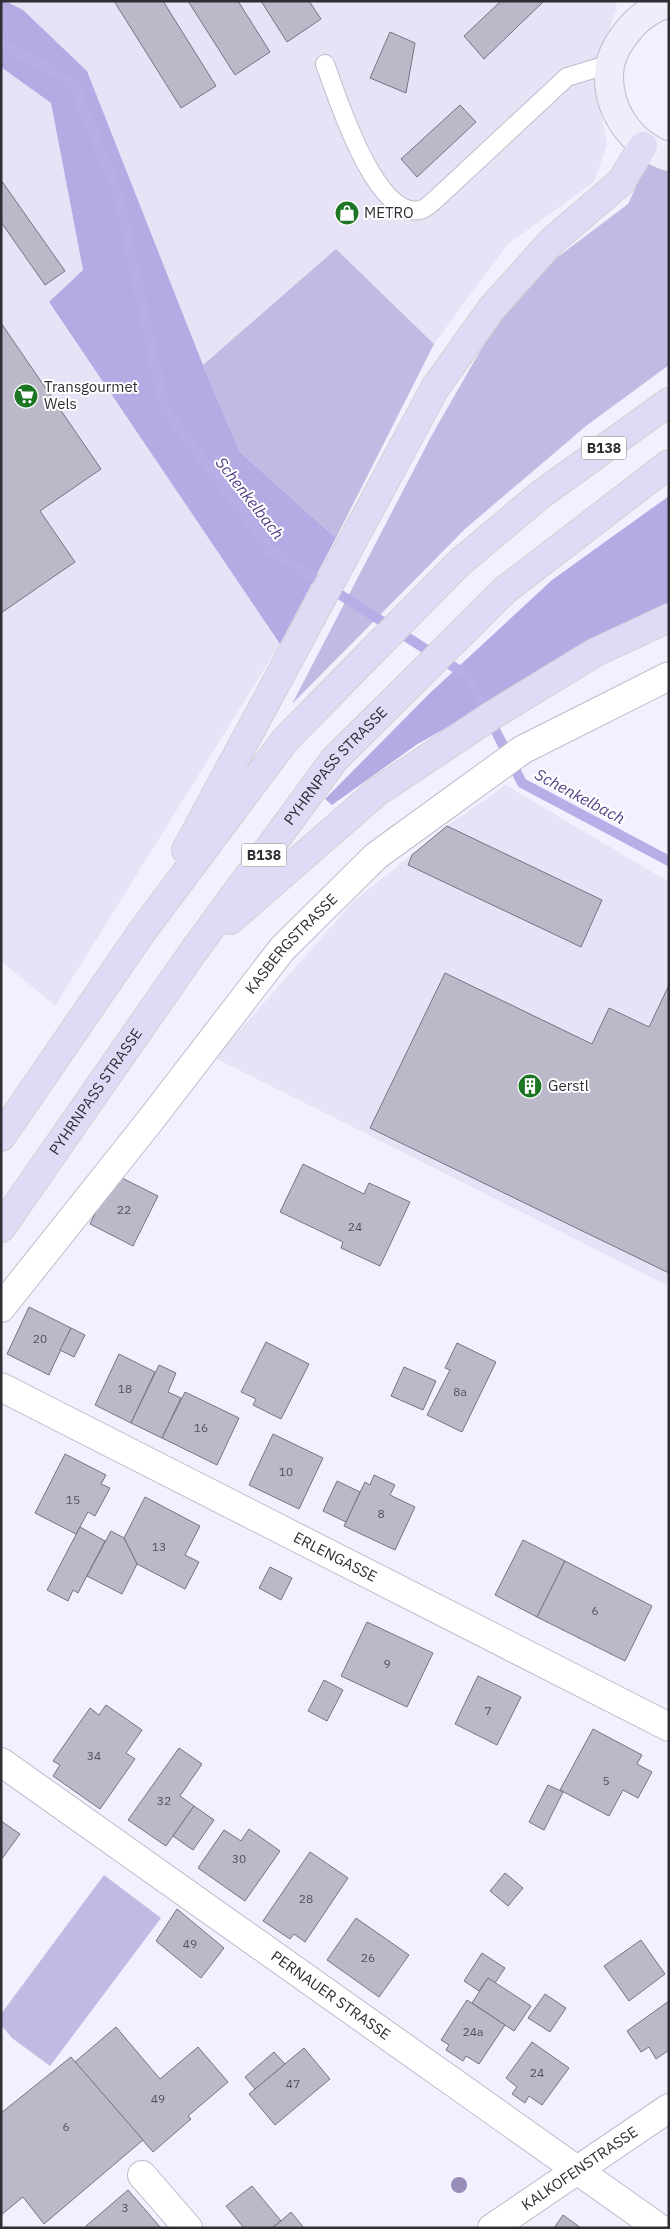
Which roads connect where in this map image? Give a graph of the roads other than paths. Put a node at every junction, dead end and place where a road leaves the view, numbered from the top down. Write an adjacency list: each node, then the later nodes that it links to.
1 (666, 3): 3 (main road)
2 (324, 64): 3 (lane)
3 (610, 64): 4 (main road)
4 (643, 146): 5 (main road); 10 (main road)
5 (669, 157)
6 (669, 402): 10 (main road, B138)
7 (669, 464): 11 (main road, PYHRNPASS STRASSE / B138)
8 (669, 618): 11 (main road)
9 (669, 676): 14 (street, KASBERGSTRASSE)
10 (141, 933): 12 (main road, B138)
11 (193, 952): 13 (main road, PYHRNPASS STRASSE / B138)
12 (1, 1137)
13 (1, 1228)
14 (1, 1308)
15 (1, 1387): 16 (street, ERLENGASSE)
16 (669, 1727)
17 (1, 1762): 19 (street, PERNAUER STRASSE)
18 (669, 2108): 19 (street, KALKOFENSTRASSE)
19 (577, 2169): 22 (street, KALKOFENSTRASSE); 23 (street, PERNAUER STRASSE)
20 (142, 2175): 21 (street)
21 (188, 2228)
22 (492, 2228)
23 (659, 2228)

